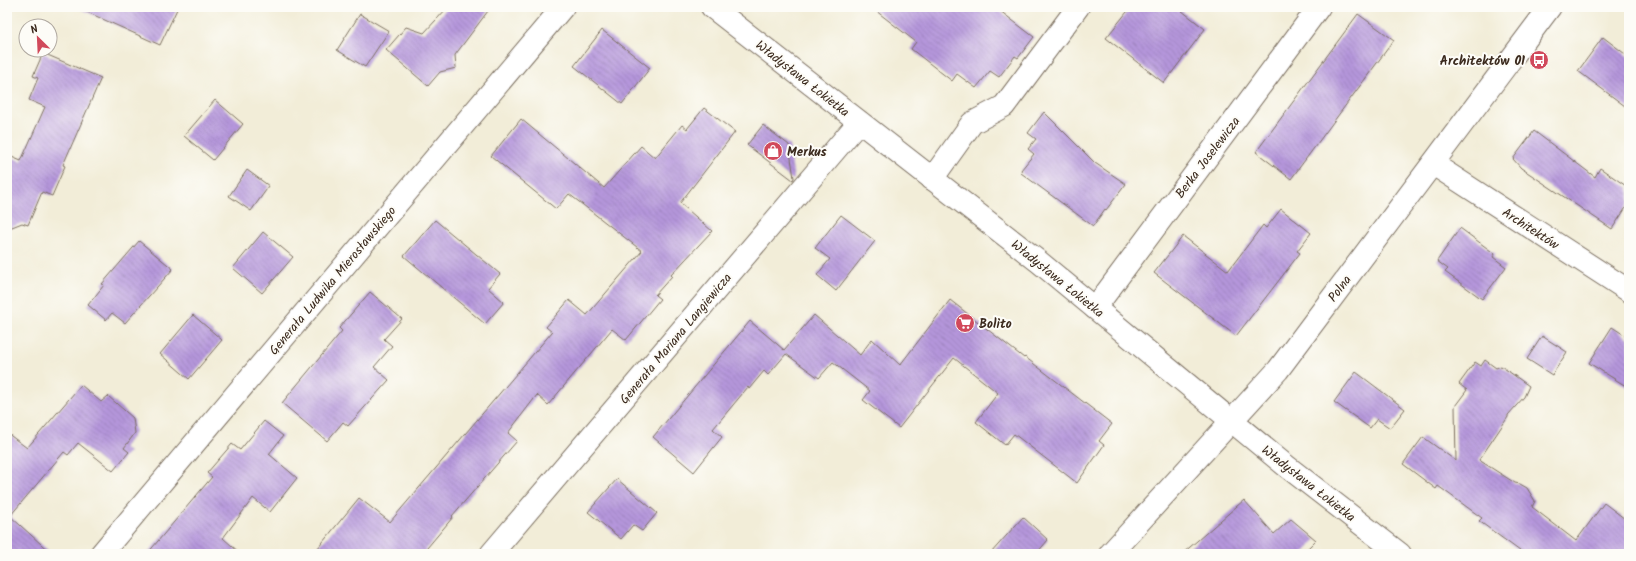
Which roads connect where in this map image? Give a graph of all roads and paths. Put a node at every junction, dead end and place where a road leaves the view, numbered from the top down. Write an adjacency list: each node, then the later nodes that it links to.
1 (564, 7): 12 (street, Generała Ludwika Mierosławskiego)
2 (712, 7): 6 (street, Władysława Łokietka)
3 (1078, 7): 8 (street)
4 (1319, 7): 10 (street, Berka Joselewicza)
5 (1550, 7): 7 (street, Polna)
6 (859, 122): 8 (street, Władysława Łokietka); 13 (street, Generała Mariana Langiewicza)
7 (1433, 164): 9 (street, Architektów); 11 (street, Polna)
8 (932, 179): 10 (street, Władysława Łokietka)
9 (1629, 291)
10 (1095, 308): 11 (street, Władysława Łokietka)
11 (1232, 422): 14 (street, Polna); 15 (street, Władysława Łokietka)
12 (101, 554)
13 (491, 554)
14 (1110, 554)
15 (1400, 554)

